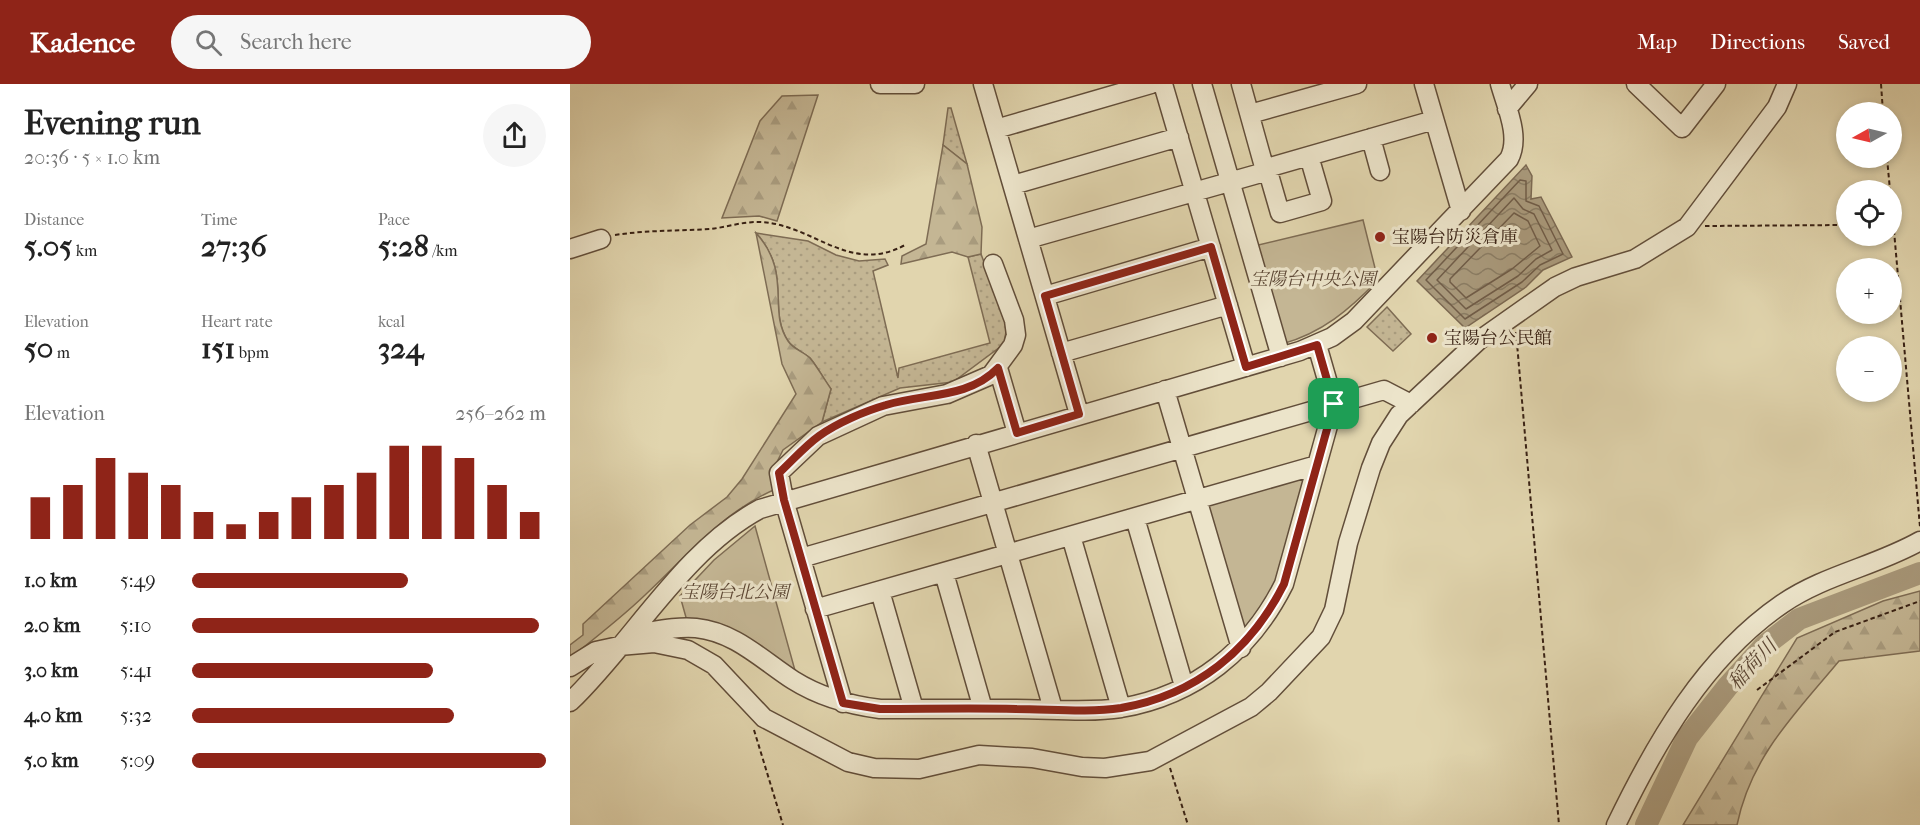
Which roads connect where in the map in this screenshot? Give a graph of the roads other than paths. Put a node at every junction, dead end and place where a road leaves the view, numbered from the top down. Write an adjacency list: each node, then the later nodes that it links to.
1 (880, 84): 2 (street)
2 (915, 84)
3 (983, 84): 18 (street)
4 (1151, 84): 18 (street)
5 (1163, 84): 19 (street)
6 (1202, 84): 24 (street)
7 (1241, 84): 16 (street)
8 (1357, 84): 16 (street)
9 (1424, 84): 17 (street)
10 (1500, 84): 15 (street)
11 (1528, 84): 15 (street)
12 (1636, 84): 13 (street)
13 (1716, 84)
14 (1787, 84): 42 (street)
15 (1507, 109): 27 (street)
16 (1250, 114): 22 (street)
17 (1434, 120): 20 (street); 27 (street)
18 (996, 129): 25 (street)
19 (1179, 137): 25 (street); 26 (street)
20 (1371, 138): 21 (street); 23 (street)
21 (1309, 156): 22 (street); 22 (street)
22 (1267, 168): 24 (street)
23 (1380, 171)
24 (1230, 181): 26 (street); 37 (street)
25 (1012, 185): 28 (street)
26 (1195, 191): 28 (street); 30 (street)
27 (1461, 211): 35 (street)
28 (1028, 238): 33 (street)
29 (601, 239): 31 (street)
30 (1211, 247): 33 (street); 34 (street)
31 (570, 249)
32 (993, 264): 39 (street)
33 (1045, 296): 36 (street)
34 (1228, 304): 36 (street); 38 (street)
35 (1317, 345): 37 (street); 41 (street)
36 (1061, 352): 43 (street)
37 (1281, 357): 38 (street)
38 (1246, 367): 40 (street)
39 (998, 368): 44 (street); 48 (street)
40 (1165, 390): 43 (street); 46 (street)
41 (1334, 404): 42 (street); 46 (street); 47 (street)
42 (1411, 404): 59 (street)
43 (1079, 414): 44 (street)
44 (1017, 433): 45 (street)
45 (976, 444): 48 (street); 50 (street)
46 (1182, 447): 49 (street); 50 (street)
47 (1317, 465): 49 (street); 60 (street)
48 (784, 500): 55 (street); 59 (street)
49 (1198, 500): 51 (street); 60 (street)
50 (992, 502): 54 (street); 55 (street)
51 (1135, 518): 52 (street); 62 (street)
52 (1071, 536): 54 (street); 65 (street)
53 (1920, 541): 69 (street)
54 (1008, 554): 56 (street); 68 (street)
55 (801, 558): 58 (street)
56 (944, 573): 57 (street); 67 (street)
57 (880, 591): 58 (street); 66 (street)
58 (815, 609): 64 (street)
59 (624, 641): 61 (street); 63 (street); 64 (street)
60 (1241, 648): 62 (street)
61 (570, 668)
62 (1184, 687): 65 (street)
63 (570, 702)
64 (843, 703): 66 (street)
65 (1120, 708): 68 (street)
66 (914, 709): 67 (street)
67 (983, 709): 68 (street)
68 (1053, 709)
69 (1616, 825)

